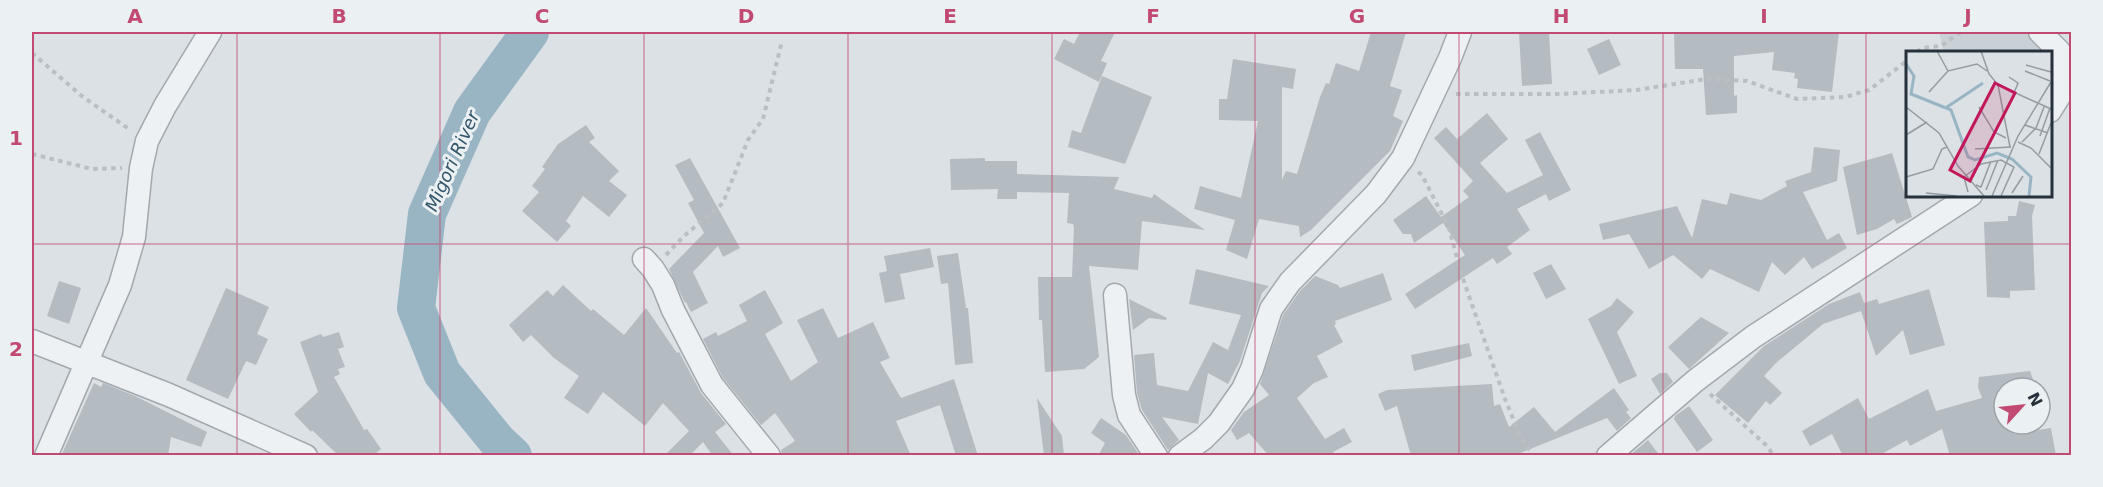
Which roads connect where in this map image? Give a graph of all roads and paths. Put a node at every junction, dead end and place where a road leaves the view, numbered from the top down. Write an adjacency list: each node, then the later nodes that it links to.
1 (210, 32): 12 (street)
2 (1460, 32): 10 (street)
3 (1961, 32): 6 (path)
4 (2040, 32): 9 (street)
5 (782, 41): 17 (path)
6 (1918, 51)
7 (32, 53): 12 (path)
8 (1906, 62): 10 (path)
9 (2068, 87): 11 (street)
10 (1432, 93): 14 (street)
11 (2052, 108)
12 (147, 141): 15 (street)
13 (32, 154): 15 (path)
14 (1403, 158): 26 (street); 27 (path)
15 (141, 168): 20 (street)
16 (1969, 196): 21 (street)
17 (649, 264): 24 (street)
18 (1115, 295): 25 (street)
19 (32, 340): 20 (street)
20 (87, 363): 22 (street); 23 (street)
21 (1695, 381): 28 (street); 29 (path)
22 (46, 456)
23 (306, 456)
24 (769, 456)
25 (1156, 456)
26 (1180, 456)
27 (1534, 456)
28 (1608, 456)
29 (1774, 456)

